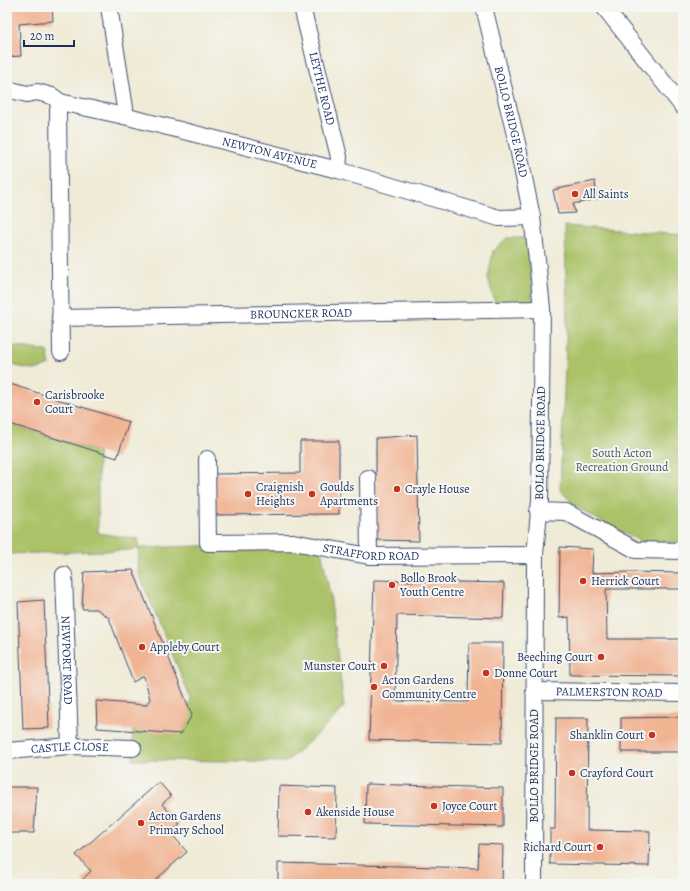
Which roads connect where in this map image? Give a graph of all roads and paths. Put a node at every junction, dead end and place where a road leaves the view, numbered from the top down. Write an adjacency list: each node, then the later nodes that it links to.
1 (109, 7): 8 (street)
2 (302, 7): 9 (street, LEYTHE ROAD)
3 (484, 7): 10 (street, BOLLO BRIDGE ROAD)
4 (604, 7): 7 (street)
5 (7, 89): 6 (street, NEWTON AVENUE)
6 (60, 102): 8 (street, NEWTON AVENUE); 12 (street)
7 (683, 107)
8 (124, 116): 9 (street, NEWTON AVENUE)
9 (338, 170): 10 (street, NEWTON AVENUE)
10 (532, 217): 11 (street, BOLLO BRIDGE ROAD)
11 (542, 309): 12 (street, BROUNCKER ROAD); 16 (street, BOLLO BRIDGE ROAD)
12 (60, 318): 13 (street)
13 (61, 352)
14 (207, 460): 19 (street, STRAFFORD ROAD)
15 (368, 478): 19 (street)
16 (538, 511): 17 (street); 18 (street, BOLLO BRIDGE ROAD)
17 (683, 551)
18 (535, 555): 19 (street, STRAFFORD ROAD); 21 (street, BOLLO BRIDGE ROAD)
19 (369, 556)
20 (64, 575): 23 (street, NEWPORT ROAD)
21 (534, 691): 22 (street, PALMERSTON ROAD); 26 (street, BOLLO BRIDGE ROAD)
22 (683, 693)
23 (70, 746): 24 (street, CASTLE CLOSE); 25 (street, CASTLE CLOSE)
24 (133, 748)
25 (7, 751)
26 (534, 884)

